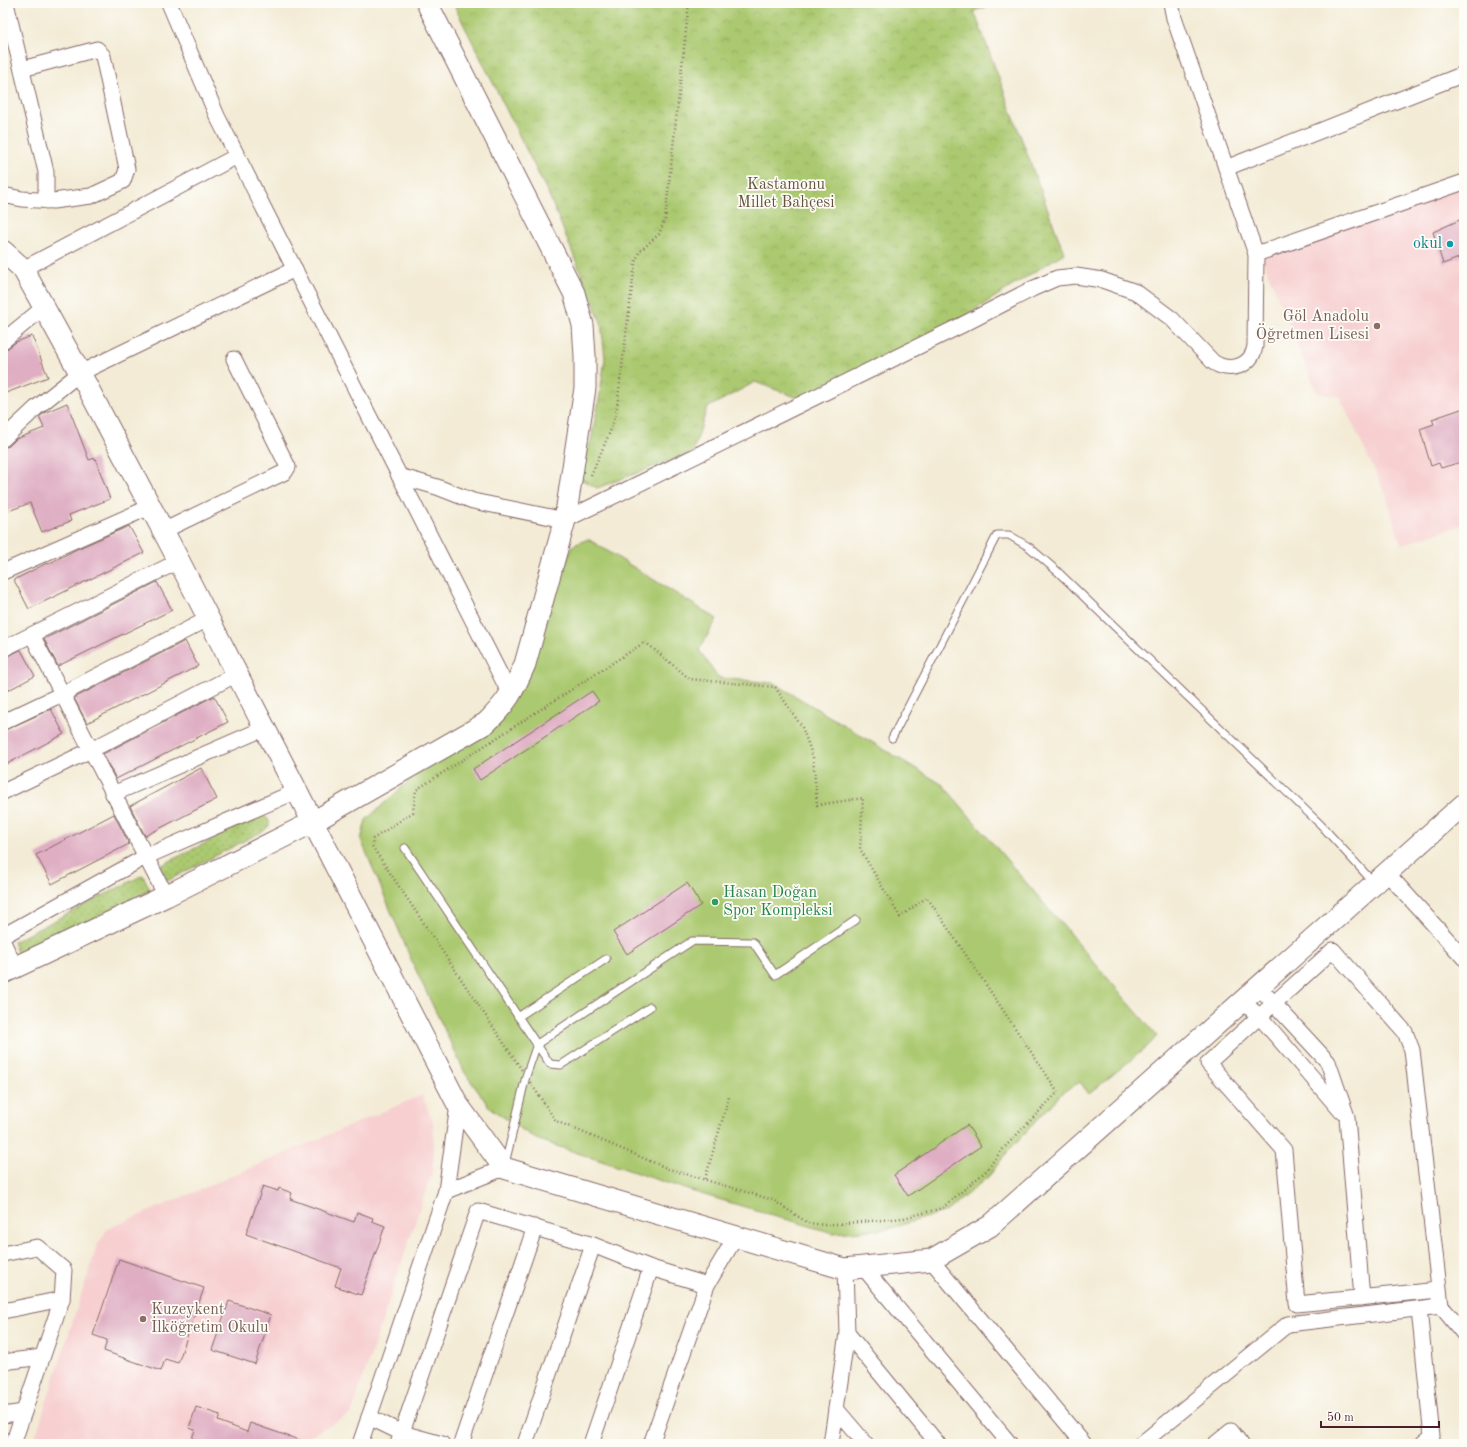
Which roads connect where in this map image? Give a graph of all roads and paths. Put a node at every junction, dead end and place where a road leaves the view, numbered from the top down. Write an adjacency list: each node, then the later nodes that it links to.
1 (6, 3): 6 (street)
2 (169, 3): 8 (street)
3 (427, 3): 25 (street)
4 (689, 3): 23 (path)
5 (1171, 3): 9 (street)
6 (22, 70): 12 (street); 12 (street)
7 (1464, 74): 9 (street)
8 (237, 156): 15 (street); 16 (street)
9 (1226, 168): 14 (street)
10 (1464, 182): 14 (street)
11 (3, 195): 12 (street)
12 (46, 200)
13 (3, 251): 16 (street)
14 (1256, 254): 25 (street)
15 (295, 269): 20 (street); 22 (street)
16 (23, 270): 17 (street)
17 (43, 308): 18 (street); 20 (street)
18 (3, 340)
19 (234, 359): 26 (street)
20 (80, 373): 21 (street); 24 (street)
21 (3, 439)
22 (399, 476): 25 (street); 34 (street)
23 (589, 479)
24 (150, 507): 26 (street); 28 (street)
25 (565, 520): 34 (street)
26 (163, 532): 27 (street)
27 (178, 560): 29 (street); 30 (street)
28 (3, 572)
29 (208, 619): 32 (street); 33 (street)
30 (32, 635): 31 (street); 33 (street)
31 (3, 649)
32 (237, 674): 36 (street); 38 (street)
33 (62, 694): 35 (street); 38 (street)
34 (510, 694): 43 (street)
35 (3, 722)
36 (265, 728): 39 (street); 41 (street)
37 (892, 738): 46 (lane)
38 (91, 750): 40 (street); 41 (street)
39 (297, 790): 43 (street); 45 (street)
40 (3, 792)
41 (113, 794): 45 (street)
42 (1464, 804): 46 (street)
43 (313, 822): 47 (street); 64 (street)
44 (406, 848): 58 (lane)
45 (146, 857): 47 (street); 49 (street)
46 (1380, 878): 51 (street); 54 (street)
47 (166, 896): 53 (street)
48 (856, 920): 61 (lane)
49 (3, 936)
50 (3, 942): 53 (street)
51 (1464, 958)
52 (606, 959): 58 (lane)
53 (9, 970)
54 (1257, 987): 55 (street); 56 (street)
55 (1242, 1001): 59 (street); 73 (street)
56 (1274, 1003): 59 (street); 60 (street); 77 (street)
57 (650, 1007): 61 (lane)
58 (518, 1017): 61 (lane)
59 (1260, 1017): 62 (street); 78 (street)
60 (1306, 1038): 62 (street); 65 (street)
61 (537, 1044): 66 (lane)
62 (1291, 1052): 65 (street)
63 (729, 1097): 67 (path)
64 (458, 1104): 66 (street); 68 (street)
65 (1347, 1117): 78 (street)
66 (504, 1168): 68 (street); 70 (street)
67 (705, 1179)
68 (446, 1191): 90 (street)
69 (535, 1227): 71 (street); 91 (street); 95 (street)
70 (735, 1238): 75 (street); 76 (street)
71 (593, 1245): 74 (street); 96 (street)
72 (3, 1254): 79 (street)
73 (932, 1260): 75 (street); 103 (street)
74 (651, 1268): 76 (street); 97 (street)
75 (854, 1268): 83 (street); 102 (street)
76 (707, 1285): 98 (street)
77 (1439, 1290): 78 (street); 80 (street)
78 (1362, 1298)
79 (62, 1299): 82 (street); 85 (street)
80 (1441, 1306): 81 (street); 84 (street)
81 (1419, 1309): 104 (street); 107 (street)
82 (3, 1311)
83 (847, 1333): 87 (street); 101 (street)
84 (1464, 1334)
85 (42, 1357): 86 (street); 88 (street)
86 (3, 1362)
87 (836, 1409): 99 (street); 100 (street)
88 (24, 1412): 89 (street); 92 (street)
89 (3, 1415)
90 (369, 1418): 91 (street); 93 (street)
91 (400, 1438): 94 (street)
92 (13, 1444)
93 (360, 1444)
94 (442, 1444)
95 (461, 1444)
96 (525, 1444)
97 (591, 1444)
98 (650, 1444)
99 (831, 1444)
100 (866, 1444)
101 (938, 1444)
102 (1010, 1444)
103 (1084, 1444)
104 (1141, 1444)
105 (1215, 1444): 106 (street)
106 (1241, 1444)
107 (1423, 1444)

